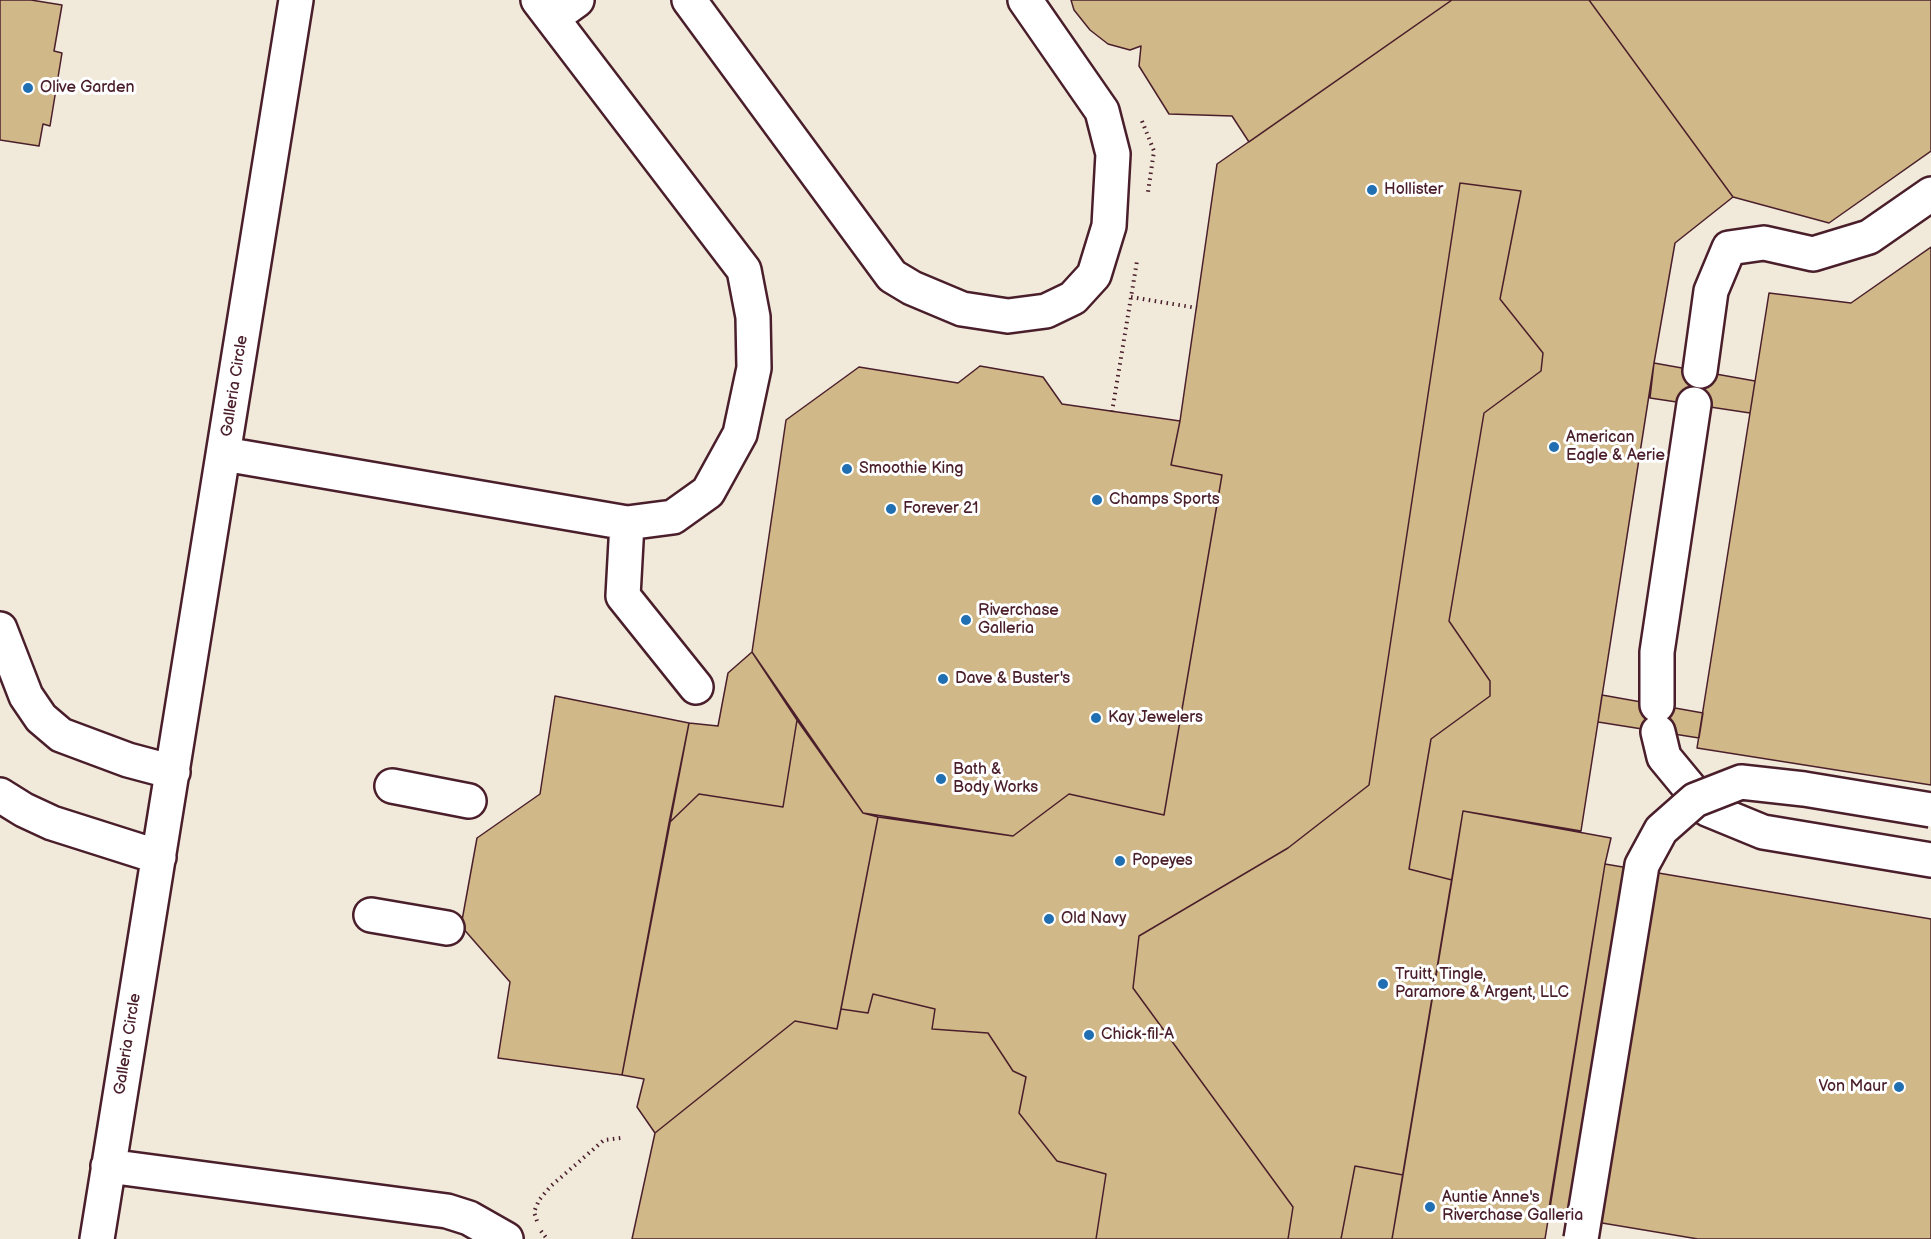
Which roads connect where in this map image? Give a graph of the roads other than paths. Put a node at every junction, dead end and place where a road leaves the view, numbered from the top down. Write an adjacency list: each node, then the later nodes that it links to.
1 (296, 0): 8 (street, Galleria Circle)
2 (689, 0): 3 (street)
3 (1025, 0)
4 (556, 6): 9 (street)
5 (1931, 194): 6 (street)
6 (1700, 371)
7 (1694, 405): 18 (street)
8 (224, 454): 9 (street); 12 (street, Galleria Circle)
9 (627, 522): 11 (street)
10 (0, 629): 12 (street)
11 (696, 687)
12 (173, 772): 17 (street, Galleria Circle)
13 (392, 786): 15 (street)
14 (0, 795): 17 (street)
15 (469, 801)
16 (1931, 810): 24 (street, bridge)
17 (159, 857): 21 (street, Galleria Circle)
18 (1931, 860)
19 (371, 915): 20 (street)
20 (447, 928)
21 (108, 1167): 22 (street, Galleria Circle); 23 (street)
22 (94, 1236)
23 (506, 1239)
24 (1581, 1239)

